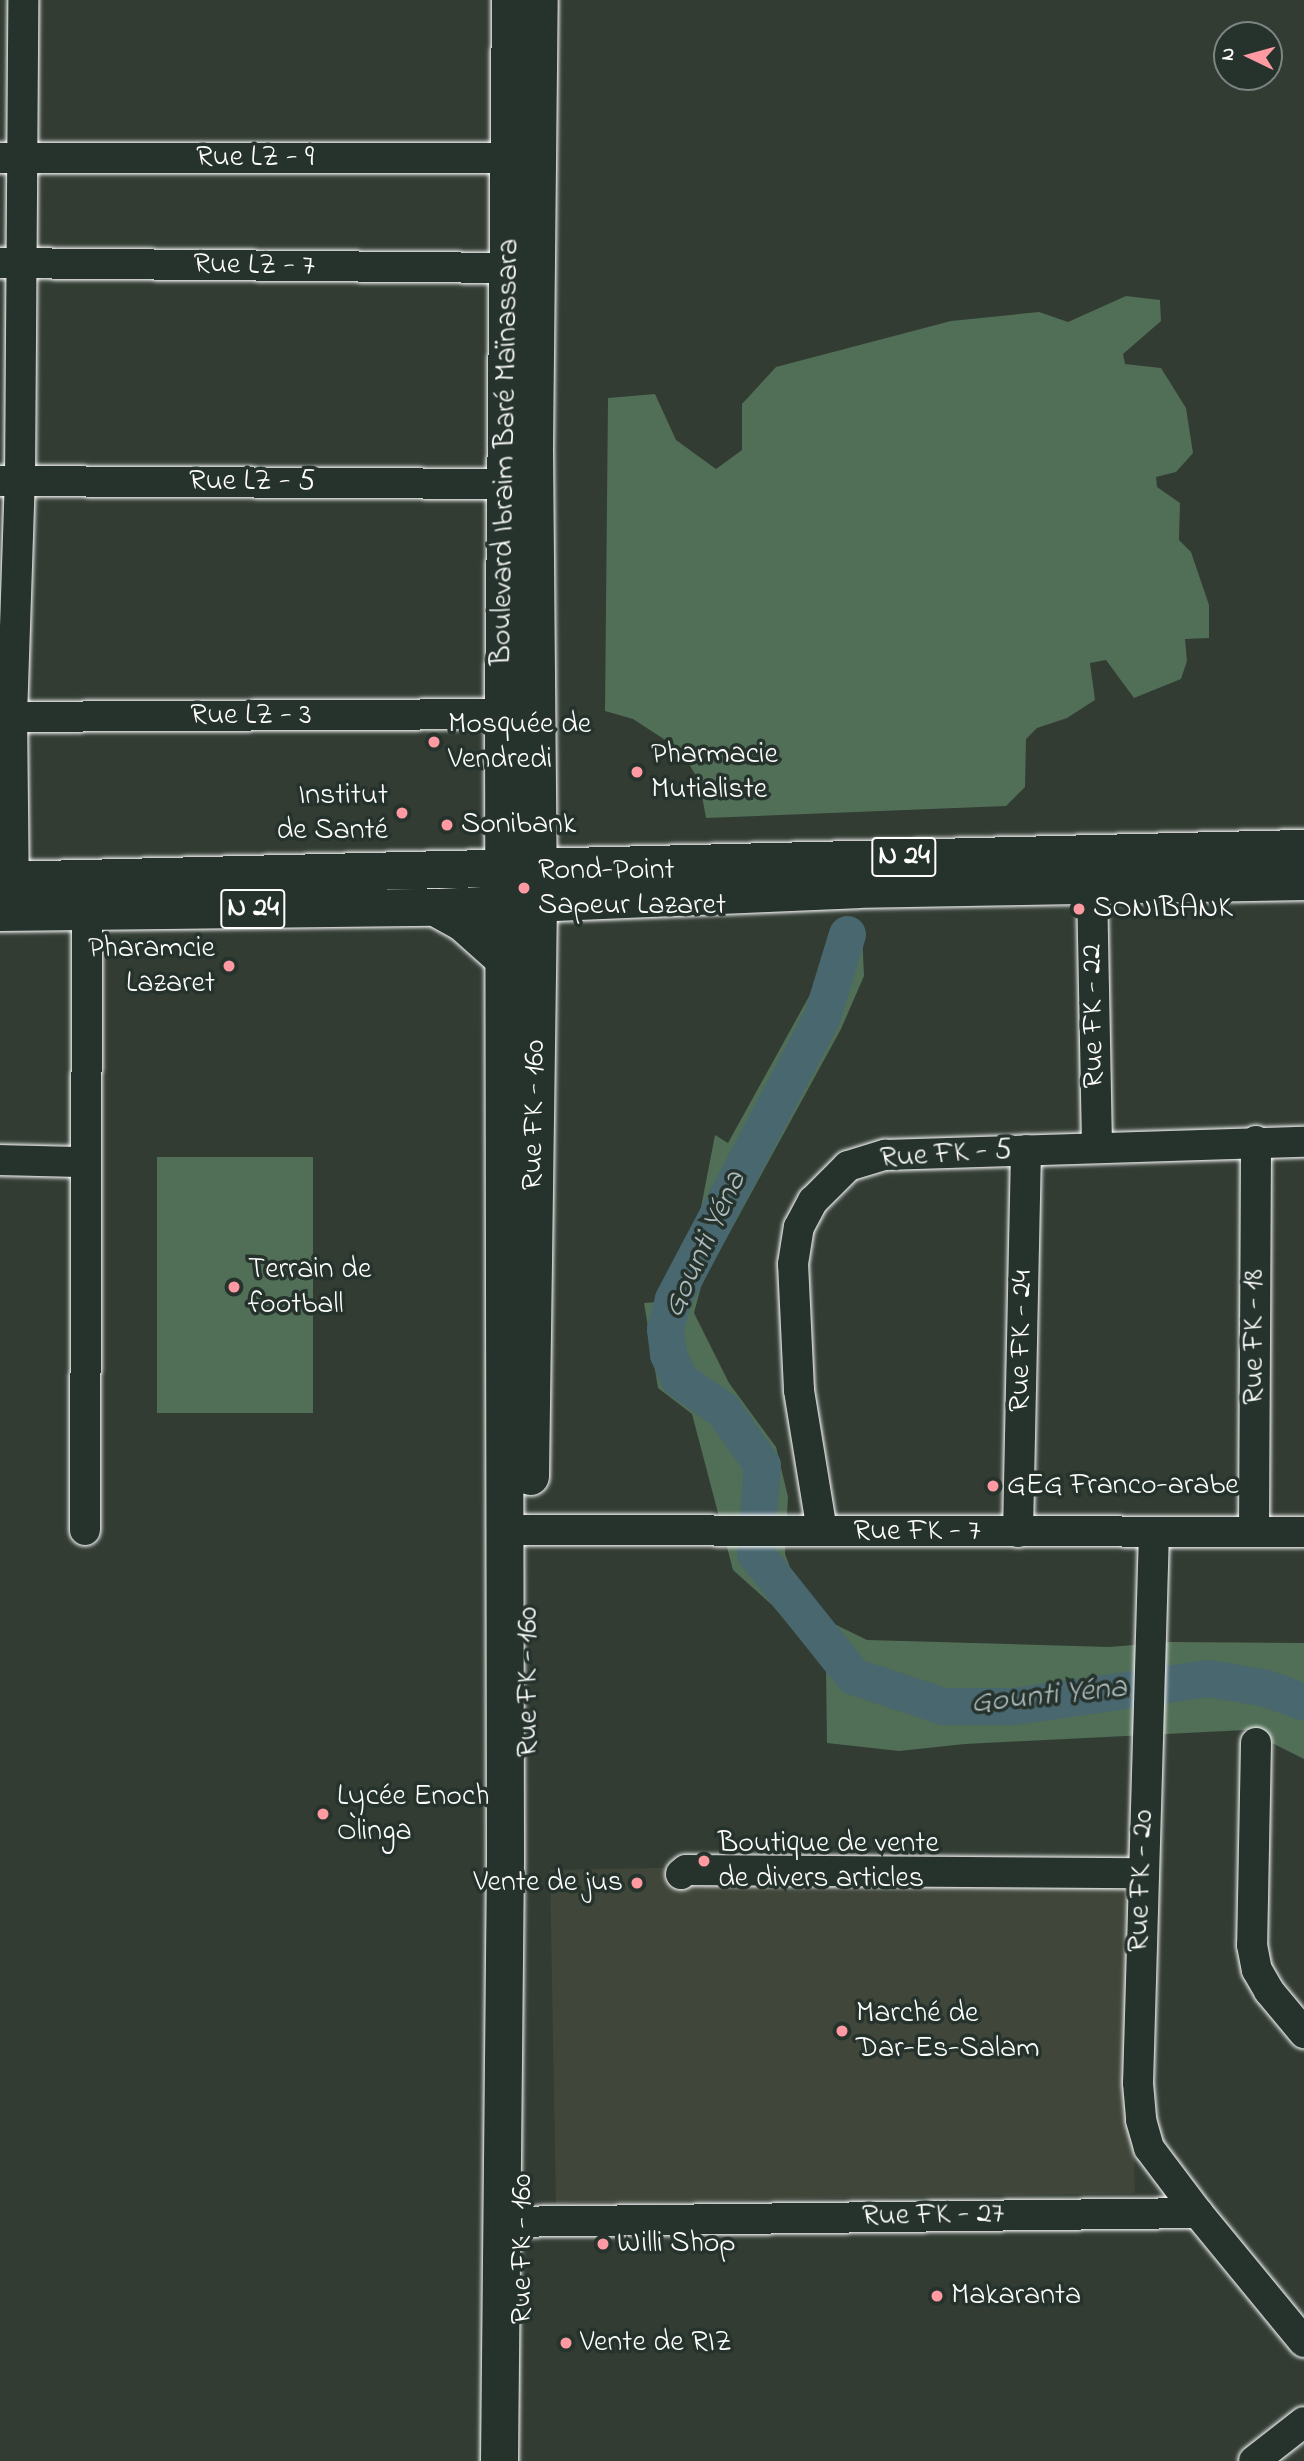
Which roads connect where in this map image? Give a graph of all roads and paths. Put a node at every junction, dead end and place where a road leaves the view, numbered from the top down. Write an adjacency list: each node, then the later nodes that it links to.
1 (23, 0): 4 (street)
2 (510, 0): 5 (main road, Boulevard Ibraim Baré Maïnassara)
3 (539, 0): 14 (main road, Boulevard Ibraim Baré Maïnassara)
4 (11, 158): 5 (street, Rue LZ - 9); 6 (street)
5 (510, 158): 7 (main road, Boulevard Ibraim Baré Maïnassara)
6 (11, 264): 7 (street, Rue LZ - 7); 8 (street)
7 (508, 268): 9 (main road, Boulevard Ibraim Baré Maïnassara)
8 (10, 481): 9 (street, Rue LZ - 5); 11 (street)
9 (505, 484): 10 (main road, Boulevard Ibraim Baré Maïnassara)
10 (503, 714): 11 (street, Rue LZ - 3); 14 (main road, Boulevard Ibraim Baré Maïnassara)
11 (6, 717): 17 (street)
12 (1304, 848): 13 (main road, N 24)
13 (1268, 865): 14 (main road, N 24); 15 (main road, N 24); 16 (main road, N 24)
14 (520, 867): 17 (main road, N 24); 19 (main road, Boulevard Ibraim Baré Maïnassara)
15 (1304, 881)
16 (1092, 885): 18 (main road, N 24); 26 (street, Rue FK - 22)
17 (7, 896): 21 (main road, N 24)
18 (581, 901): 19 (main road, N 24); 23 (main road)
19 (522, 903): 20 (main road, N 24); 22 (main road, Rue FK - 160); 23 (main road, Rue FK - 160)
20 (435, 907): 21 (main road, N 24); 22 (main road)
21 (87, 912): 29 (street)
22 (505, 960): 31 (main road, Rue FK - 160)
23 (536, 980): 31 (main road, Rue FK - 160)
24 (1256, 1141): 25 (street, Rue FK - 5); 26 (street, Rue FK - 5); 35 (street, Rue FK - 18)
25 (1304, 1142)
26 (1097, 1147): 27 (street, Rue FK - 5)
27 (1026, 1150): 32 (street, Rue FK - 5); 33 (street, Rue FK - 24)
28 (0, 1160): 29 (street)
29 (84, 1162): 30 (street)
30 (85, 1530)
31 (517, 1531): 32 (street, Rue FK - 7); 42 (main road, Rue FK - 160)
32 (822, 1531): 33 (street, Rue FK - 7)
33 (1018, 1532): 34 (street, Rue FK - 7)
34 (1154, 1532): 35 (street, Rue FK - 7); 38 (street, Rue FK - 20)
35 (1254, 1532): 36 (street, Rue FK - 7)
36 (1304, 1532)
37 (1256, 1743): 40 (street)
38 (1141, 1873): 39 (street); 41 (street, Rue FK - 20)
39 (681, 1874)
40 (1304, 2033)
41 (1198, 2213): 42 (street, Rue FK - 27); 43 (street)
42 (511, 2222): 44 (main road, Rue FK - 160)
43 (1304, 2342)
44 (511, 2403): 46 (main road, Rue FK - 160); 47 (main road, Rue FK - 160)
45 (1304, 2422): 48 (street)
46 (499, 2461)
47 (523, 2461)
48 (1254, 2461)

